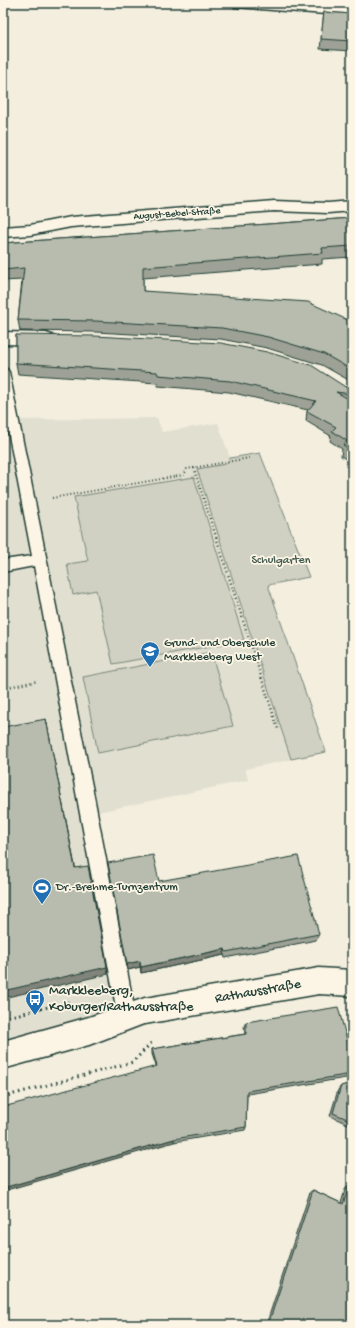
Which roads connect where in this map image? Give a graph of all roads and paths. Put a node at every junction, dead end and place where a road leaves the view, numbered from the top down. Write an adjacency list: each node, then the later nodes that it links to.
1 (234, 3): 2 (street)
2 (352, 12)
3 (352, 206): 4 (street, August-Bebel-Straße)
4 (3, 232)
5 (3, 338): 6 (street)
6 (65, 339)
7 (3, 372): 10 (lane)
8 (249, 458): 9 (path)
9 (194, 468): 10 (path); 15 (path)
10 (29, 502): 11 (lane)
11 (40, 560): 12 (lane); 13 (lane)
12 (3, 566)
13 (62, 677): 14 (path); 17 (lane)
14 (3, 688)
15 (278, 729)
16 (352, 983): 17 (street, Rathausstraße)
17 (136, 1014): 19 (street, Rathausstraße)
18 (160, 1039): 20 (path)
19 (3, 1055)
20 (3, 1098)

